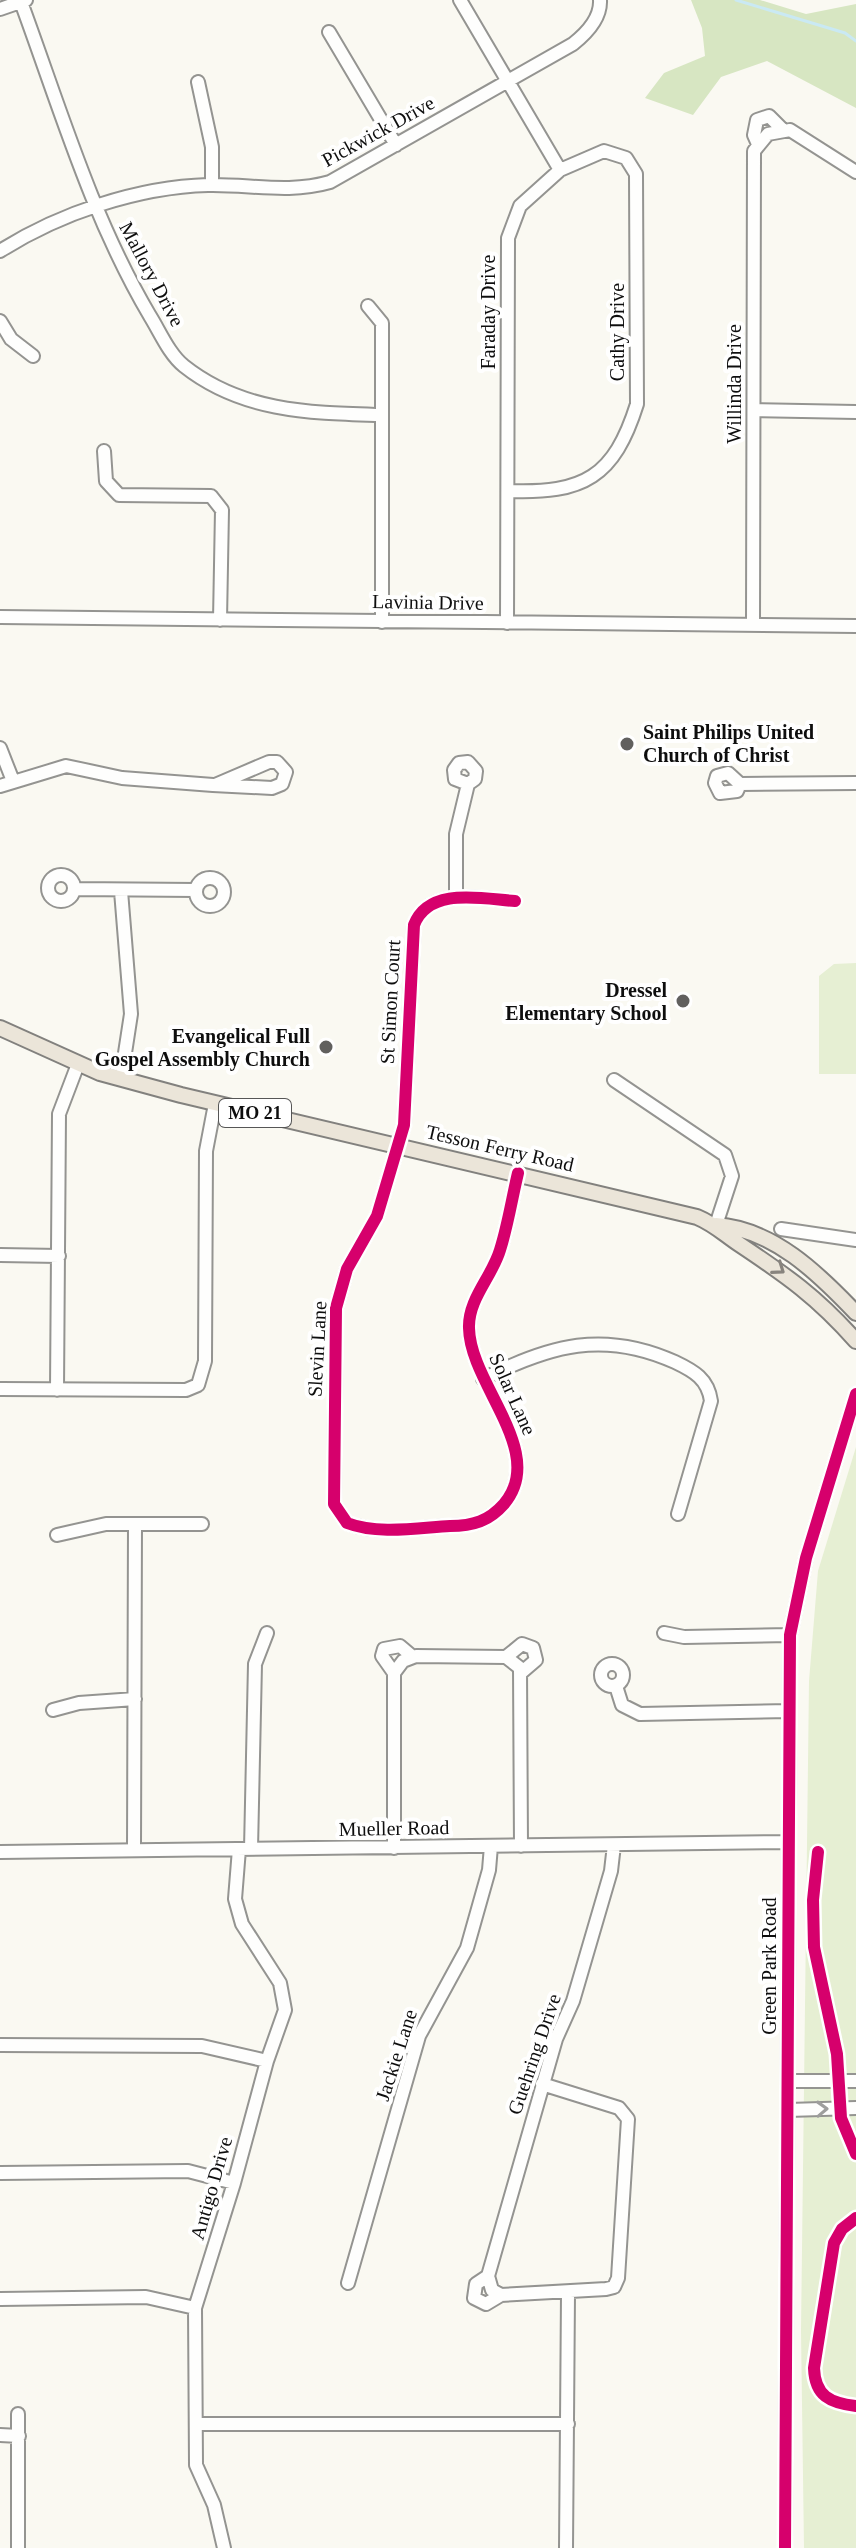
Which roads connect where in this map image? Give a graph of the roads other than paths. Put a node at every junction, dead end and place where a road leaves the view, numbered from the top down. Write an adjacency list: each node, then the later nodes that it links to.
1 (460, 0): 6 (street)
2 (600, 0): 6 (street, Pickwick Drive)
3 (23, 1): 4 (street); 14 (street, Mallory Drive)
4 (0, 9)
5 (329, 32): 10 (street)
6 (509, 80): 10 (street, Pickwick Drive); 11 (street)
7 (198, 82): 13 (street)
8 (783, 130): 9 (street); 9 (street, Willinda Drive); 12 (street)
9 (758, 144): 19 (street, Willinda Drive)
10 (396, 145): 13 (street, Pickwick Drive)
11 (560, 170): 23 (street, Faraday Drive); 23 (street, Cathy Drive)
12 (856, 172)
13 (212, 185): 14 (street, Pickwick Drive)
14 (96, 208): 15 (street, Pickwick Drive); 21 (street, Mallory Drive)
15 (0, 251)
16 (368, 306): 21 (street)
17 (0, 321): 18 (street)
18 (33, 356)
19 (754, 410): 20 (street); 28 (street, Willinda Drive)
20 (856, 412)
21 (380, 415): 26 (street)
22 (104, 451): 25 (street)
23 (508, 491): 27 (street, Faraday Drive)
24 (0, 617): 25 (street, Lavinia Drive)
25 (220, 620): 26 (street, Lavinia Drive)
26 (382, 622): 27 (street, Lavinia Drive)
27 (507, 623): 28 (street, Lavinia Drive)
28 (753, 625): 29 (street, Lavinia Drive)
29 (856, 626)
30 (0, 748): 31 (street)
31 (13, 781): 35 (street); 36 (street)
32 (856, 783): 34 (street)
33 (468, 784): 40 (street)
34 (740, 784)
35 (215, 785): 35 (street)
36 (0, 786)
37 (74, 889): 39 (street)
38 (196, 890): 39 (street)
39 (121, 891): 44 (street)
40 (456, 897): 41 (street, St Simon Court); 47 (street, St Simon Court)
41 (515, 901)
42 (0, 1028): 43 (main road, Tesson Ferry Road / MO 21)
43 (78, 1064): 44 (main road, Tesson Ferry Road / MO 21); 53 (street)
44 (121, 1079): 46 (main road, Tesson Ferry Road / MO 21)
45 (614, 1080): 49 (street)
46 (215, 1104): 47 (main road, Tesson Ferry Road / MO 21); 58 (street)
47 (398, 1145): 48 (main road, Tesson Ferry Road / MO 21); 60 (street, Slevin Lane)
48 (518, 1173): 49 (main road, Tesson Ferry Road / MO 21); 56 (street, Solar Lane)
49 (716, 1225): 54 (main road, Tesson Ferry Road / MO 21); 55 (main road, Tesson Ferry Road / MO 21, one-way to 55)
50 (781, 1229): 51 (street)
51 (856, 1240)
52 (0, 1255): 53 (street)
53 (59, 1256): 58 (street)
54 (856, 1313)
55 (856, 1341)
56 (483, 1379): 60 (street, Solar Lane); 61 (street)
57 (0, 1389): 58 (street)
58 (57, 1390)
59 (856, 1394): 67 (street, Green Park Road)
60 (511, 1495)
61 (678, 1514)
62 (135, 1524): 63 (street); 64 (street); 71 (street)
63 (202, 1524)
64 (57, 1535)
65 (267, 1633): 79 (street, Antigo Drive)
66 (664, 1633): 67 (street)
67 (790, 1635): 73 (street, Green Park Road)
68 (408, 1659): 69 (street); 69 (street); 77 (street)
69 (394, 1673): 78 (street)
70 (616, 1686): 73 (street)
71 (135, 1699): 72 (street); 80 (street)
72 (53, 1710)
73 (789, 1711): 74 (street, Green Park Road)
74 (789, 1842): 75 (street, Mueller Road); 84 (street, Green Park Road)
75 (614, 1845): 77 (street, Mueller Road); 86 (street, Guehring Drive)
76 (491, 1846): 77 (street, Mueller Road); 78 (street, Mueller Road); 92 (street, Jackie Lane)
77 (521, 1846)
78 (394, 1848): 79 (street, Mueller Road)
79 (245, 1849): 80 (street, Mueller Road); 83 (street, Antigo Drive)
80 (134, 1850): 81 (street, Mueller Road)
81 (0, 1852)
82 (0, 2045): 83 (street)
83 (267, 2061): 90 (street, Antigo Drive)
84 (789, 2081): 85 (street); 88 (street, Green Park Road)
85 (856, 2081)
86 (542, 2084): 91 (street, Guehring Drive); 93 (street, Guehring Drive)
87 (856, 2108): 88 (street, one-way to 87)
88 (788, 2110): 105 (street, Green Park Road)
89 (0, 2173): 90 (street)
90 (234, 2183): 96 (street, Antigo Drive)
91 (488, 2276): 94 (street); 94 (street, Guehring Drive)
92 (348, 2283)
93 (568, 2294): 94 (street, Guehring Drive); 99 (street)
94 (501, 2295)
95 (0, 2299): 96 (street)
96 (195, 2308): 98 (street, Antigo Drive)
97 (18, 2414): 101 (street)
98 (196, 2424): 99 (street); 103 (street, Antigo Drive)
99 (568, 2424): 104 (street)
100 (0, 2435): 101 (street)
101 (19, 2436): 102 (street)
102 (18, 2548)
103 (224, 2548)
104 (566, 2548)
105 (785, 2548)

